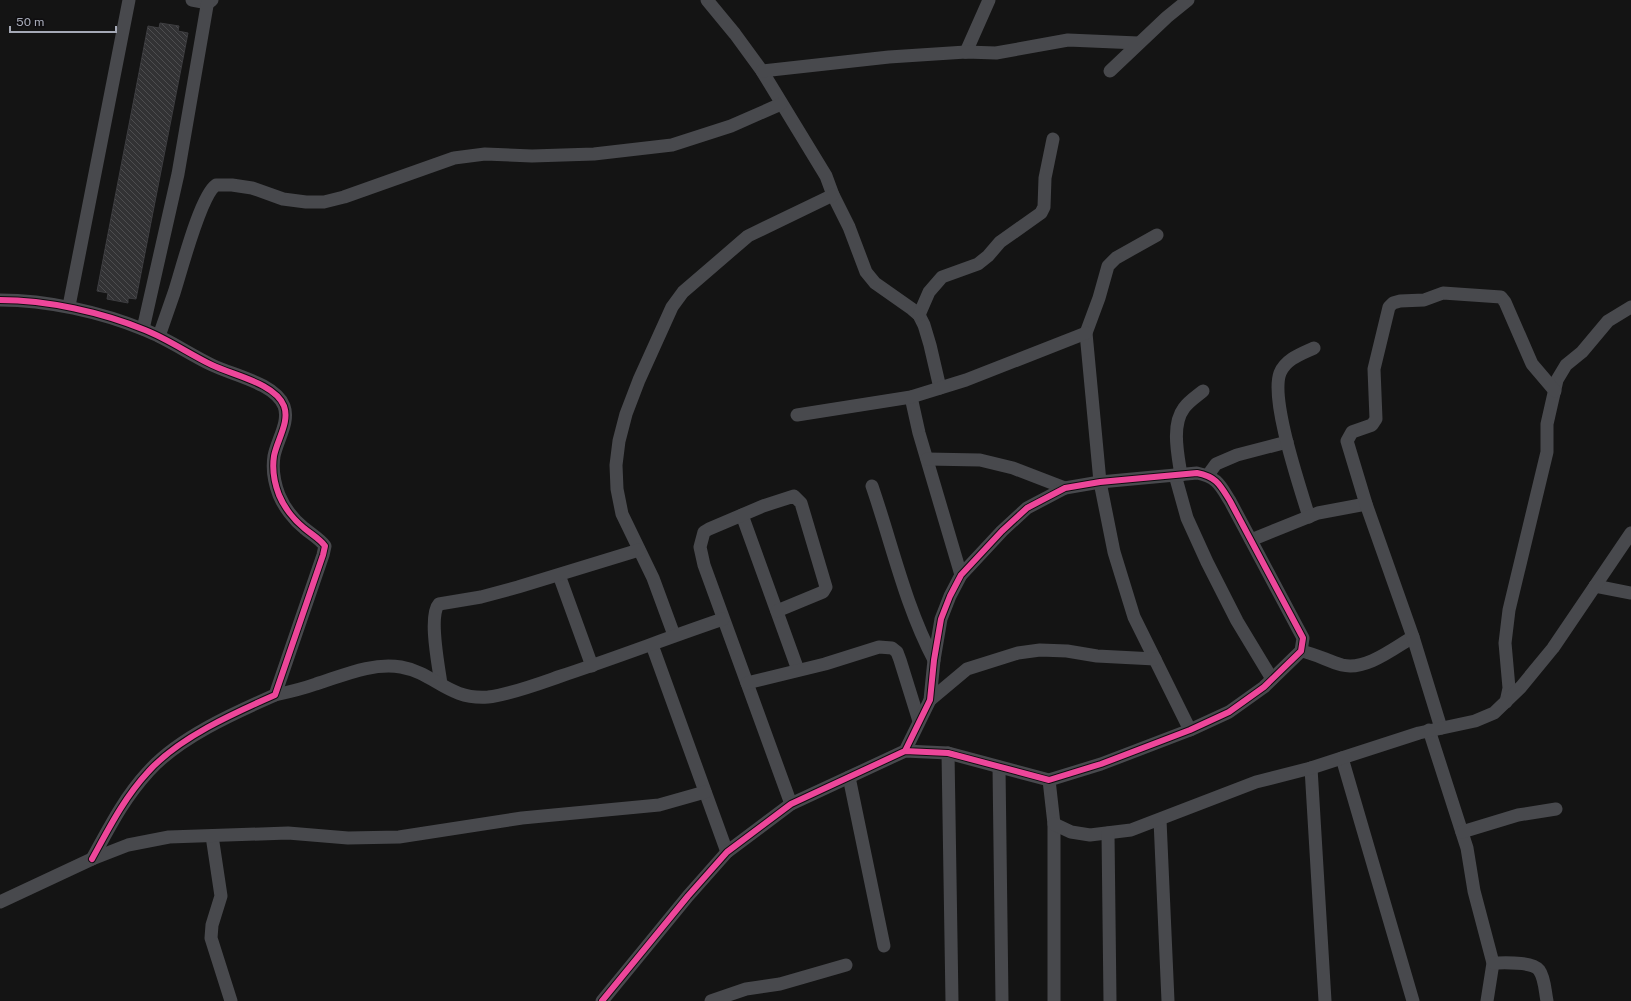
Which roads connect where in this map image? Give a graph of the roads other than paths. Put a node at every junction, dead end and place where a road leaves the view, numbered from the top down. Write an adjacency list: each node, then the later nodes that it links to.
1 (129, 0): 16 (street)
2 (192, 0): 6 (street)
3 (707, 0): 9 (street)
4 (989, 0): 8 (street)
5 (1188, 0): 7 (street)
6 (209, 1): 19 (street)
7 (1138, 43): 8 (street); 10 (street)
8 (966, 52): 9 (street)
9 (762, 71): 11 (street)
10 (1110, 71)
11 (781, 104): 13 (street); 21 (street)
12 (1053, 139): 18 (street)
13 (833, 196): 18 (street); 40 (street)
14 (1157, 235): 20 (street)
15 (0, 300): 16 (street)
16 (70, 306): 19 (street)
17 (1631, 307): 25 (street)
18 (919, 315): 23 (street)
19 (144, 329): 21 (street)
20 (1086, 333): 23 (street); 32 (street)
21 (159, 336): 58 (street)
22 (1314, 348): 28 (street)
23 (940, 388): 26 (street)
24 (1203, 391): 30 (street)
25 (1556, 391): 35 (street); 60 (street)
26 (911, 398): 27 (street); 29 (street)
27 (797, 415)
28 (1287, 442): 31 (street); 37 (street)
29 (927, 459): 34 (street); 42 (street)
30 (1178, 475): 31 (street); 32 (street); 55 (street)
31 (1208, 475): 39 (street)
32 (1100, 482): 34 (street); 51 (street)
33 (872, 486): 52 (street)
34 (1065, 488): 42 (street)
35 (1366, 504): 37 (street); 48 (street)
36 (742, 515): 45 (street); 45 (street); 46 (street)
37 (1309, 516): 39 (street)
38 (1631, 533): 43 (street)
39 (1251, 540): 50 (street)
40 (639, 550): 41 (street); 47 (street)
41 (559, 575): 53 (street); 57 (street)
42 (961, 575): 52 (street)
43 (1595, 586): 44 (street); 60 (street)
44 (1631, 593)
45 (777, 611): 54 (street)
46 (723, 619): 47 (street); 56 (street)
47 (674, 635): 49 (street)
48 (1413, 637): 50 (street); 62 (street)
49 (652, 645): 53 (street); 71 (street)
50 (1302, 651): 55 (street)
51 (1154, 659): 59 (street); 63 (street)
52 (934, 660): 59 (street)
53 (592, 666): 57 (street)
54 (798, 670): 56 (street); 61 (street)
55 (1272, 679): 63 (street)
56 (747, 683): 72 (street)
57 (441, 684): 58 (street)
58 (275, 695): 80 (street)
59 (930, 700): 61 (street)
60 (1506, 702): 62 (street)
61 (919, 721): 64 (street)
62 (1435, 729): 66 (street); 76 (street)
63 (1190, 730): 70 (street)
64 (905, 751): 65 (street); 69 (street)
65 (948, 753): 67 (street); 88 (street)
66 (1342, 758): 68 (street); 94 (street)
67 (998, 768): 70 (street); 89 (street)
68 (1311, 768): 74 (street); 93 (street)
69 (849, 777): 72 (street); 82 (street)
70 (1049, 780): 75 (street)
71 (705, 792): 78 (street); 79 (street)
72 (791, 804): 79 (street)
73 (1556, 809): 76 (street)
74 (1160, 820): 77 (street); 92 (street)
75 (1054, 824): 77 (street); 90 (street)
76 (1462, 832): 83 (street)
77 (1108, 833): 91 (street)
78 (212, 836): 80 (street); 85 (street)
79 (727, 852): 86 (street)
80 (92, 859): 81 (street)
81 (0, 902)
82 (884, 946)
83 (1492, 963): 95 (street); 96 (street)
84 (846, 965): 87 (street)
85 (231, 1001)
86 (602, 1001)
87 (711, 1001)
88 (952, 1001)
89 (1002, 1001)
90 (1054, 1001)
91 (1110, 1001)
92 (1168, 1001)
93 (1325, 1001)
94 (1413, 1001)
95 (1487, 1001)
96 (1547, 1001)

